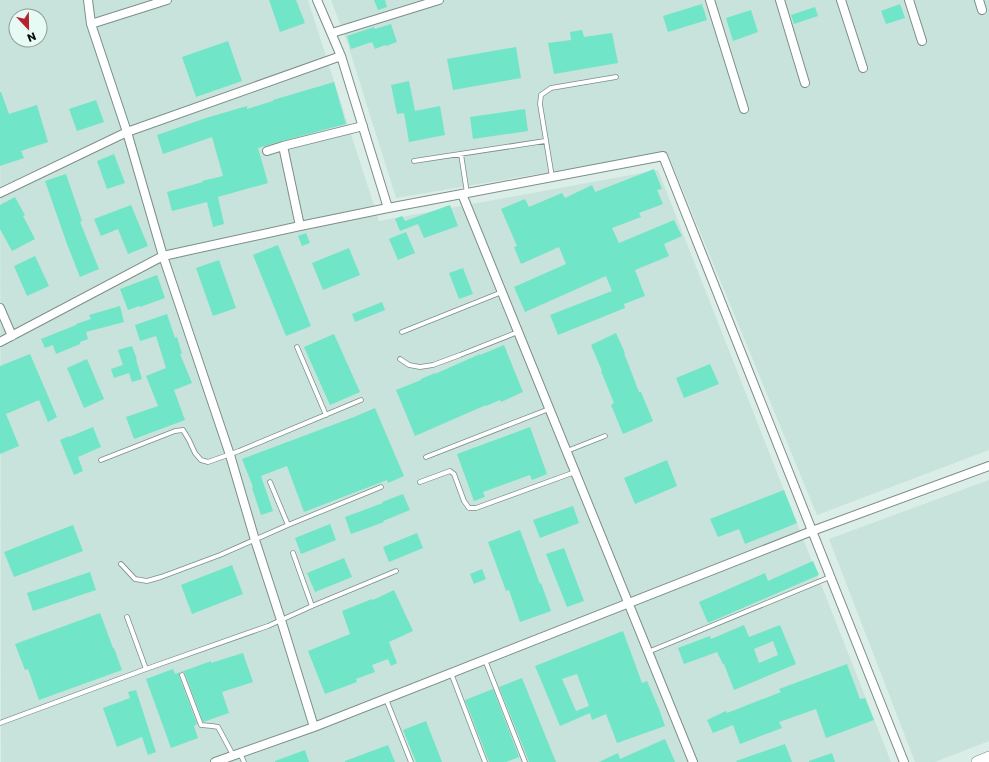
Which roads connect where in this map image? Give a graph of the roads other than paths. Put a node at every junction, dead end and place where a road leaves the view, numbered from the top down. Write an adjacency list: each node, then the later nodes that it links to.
1 (88, 0): 11 (street)
2 (167, 0): 11 (street)
3 (317, 0): 12 (street)
4 (438, 0): 12 (street)
5 (710, 0): 18 (street)
6 (780, 0): 17 (street)
7 (841, 0): 15 (street)
8 (909, 0): 13 (street)
9 (979, 0): 10 (street)
10 (982, 10)
11 (91, 24): 20 (street)
12 (332, 33): 14 (street)
13 (922, 41)
14 (341, 56): 19 (street); 20 (street)
15 (863, 68)
16 (616, 77): 21 (lane)
17 (805, 83)
18 (744, 109)
19 (363, 126): 22 (street); 29 (street)
20 (127, 132): 27 (street); 31 (street)
21 (545, 141): 24 (lane); 26 (lane)
22 (283, 146): 23 (street); 30 (street)
23 (267, 152)
24 (461, 154): 25 (lane); 28 (lane)
25 (414, 161)
26 (552, 177): 28 (street); 54 (street)
27 (0, 193)
28 (465, 194): 29 (street); 32 (street)
29 (388, 208): 30 (street)
30 (300, 226): 31 (street)
31 (163, 256): 36 (street); 45 (street)
32 (502, 292): 34 (lane); 35 (street)
33 (0, 308): 36 (street)
34 (402, 332)
35 (518, 332): 39 (lane); 41 (street)
36 (12, 336): 37 (street)
37 (0, 342)
38 (297, 347): 42 (lane)
39 (400, 359)
40 (361, 400): 42 (lane)
41 (549, 409): 44 (street); 46 (lane)
42 (326, 415): 45 (lane)
43 (605, 436): 44 (lane)
44 (567, 451): 49 (street)
45 (230, 455): 47 (lane); 55 (street)
46 (426, 457)
47 (101, 460)
48 (989, 466): 54 (street)
49 (575, 472): 51 (lane); 60 (street)
50 (270, 482): 53 (lane)
51 (420, 482)
52 (381, 487): 53 (lane)
53 (288, 525): 55 (lane)
54 (812, 531): 59 (street); 60 (street)
55 (255, 540): 57 (lane); 63 (street)
56 (293, 553): 61 (lane)
57 (121, 564)
58 (396, 571): 61 (lane)
59 (830, 577): 64 (lane); 80 (street)
60 (629, 603): 64 (street); 65 (street)
61 (312, 606): 63 (lane)
62 (127, 617): 66 (lane)
63 (281, 620): 66 (lane); 71 (street)
64 (648, 652): 79 (street)
65 (485, 660): 67 (street); 78 (lane)
66 (146, 669): 70 (lane)
67 (451, 673): 69 (street); 77 (lane)
68 (182, 675): 72 (lane)
69 (385, 699): 71 (street); 76 (lane)
70 (0, 723)
71 (314, 727): 72 (street)
72 (236, 754): 74 (street); 75 (lane)
73 (989, 757): 81 (street)
74 (215, 762)
75 (244, 762)
76 (411, 762)
77 (486, 762)
78 (525, 762)
79 (693, 762)
80 (904, 762)
81 (977, 762)

